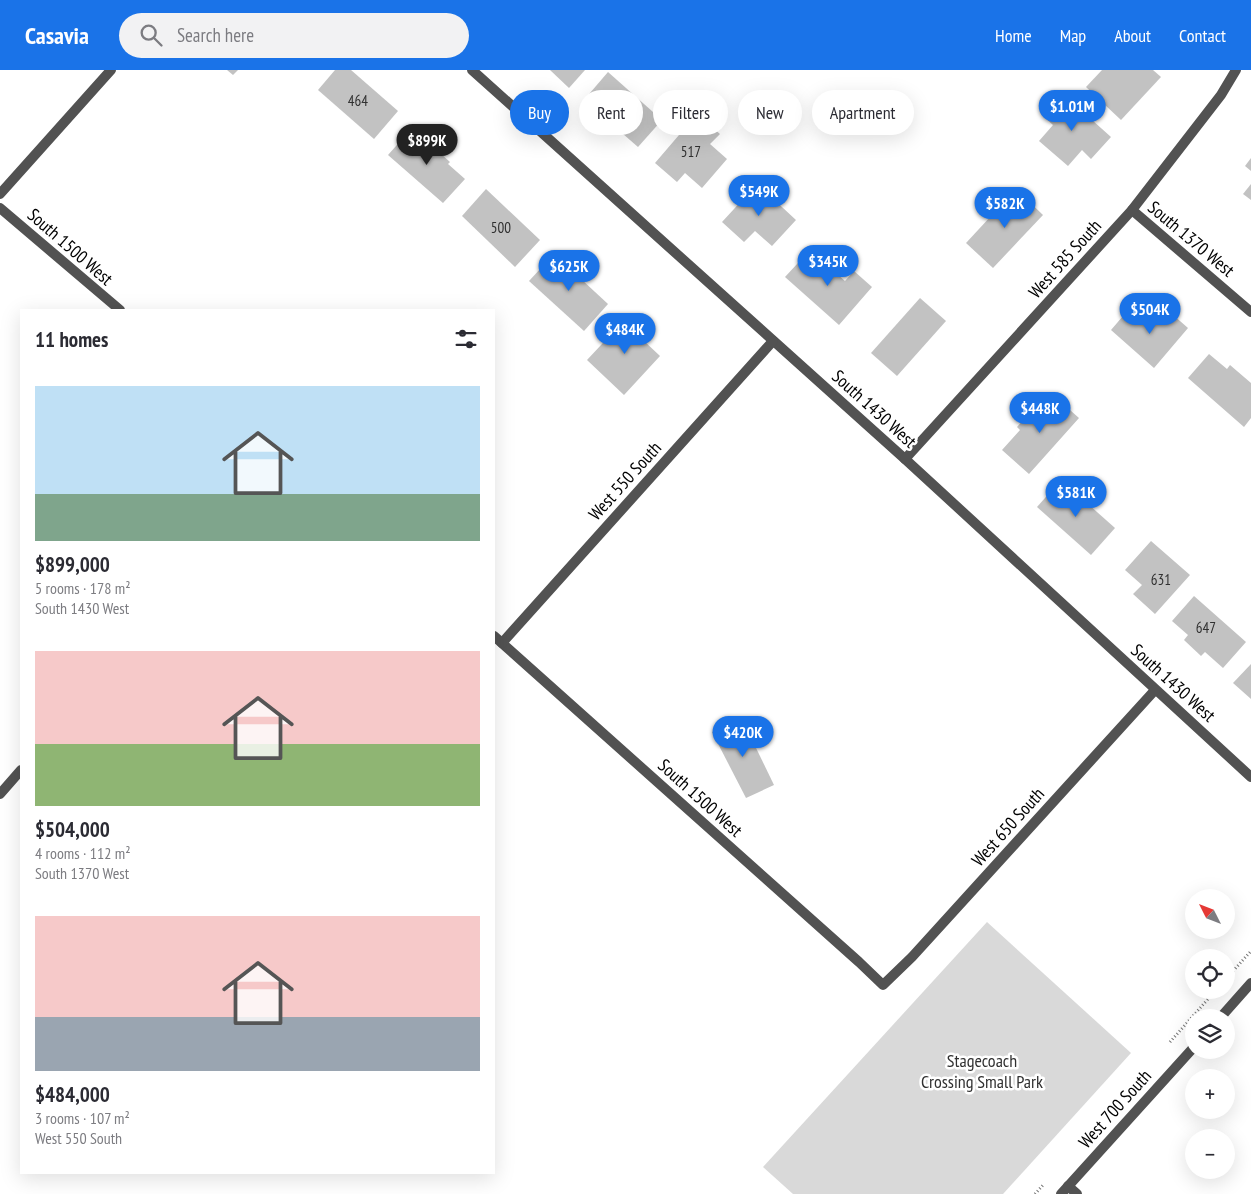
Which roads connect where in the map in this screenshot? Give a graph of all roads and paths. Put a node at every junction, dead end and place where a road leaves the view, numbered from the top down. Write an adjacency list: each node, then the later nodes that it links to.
1 (111, 70): 4 (street)
2 (472, 70): 9 (street, South 1430 West)
3 (1236, 70): 6 (street, West 585 South)
4 (0, 194)
5 (0, 208): 7 (street, South 1500 West)
6 (1132, 210): 8 (street, South 1370 West); 10 (street, West 585 South)
7 (119, 309)
8 (1251, 312)
9 (773, 341): 10 (street, South 1430 West); 11 (street, West 550 South)
10 (905, 459): 12 (street, South 1430 West)
11 (498, 640): 19 (street, South 1500 West)
12 (1156, 690): 14 (street, South 1430 West); 19 (street, West 650 South)
13 (20, 771): 15 (street)
14 (1251, 777)
15 (0, 794)
16 (1251, 951): 17 (path)
17 (1235, 969)
18 (1251, 983): 20 (street)
19 (883, 985)
20 (1228, 1009)
21 (1185, 1056): 22 (street, West 700 South)
22 (1064, 1190): 23 (street)
23 (1077, 1194)

